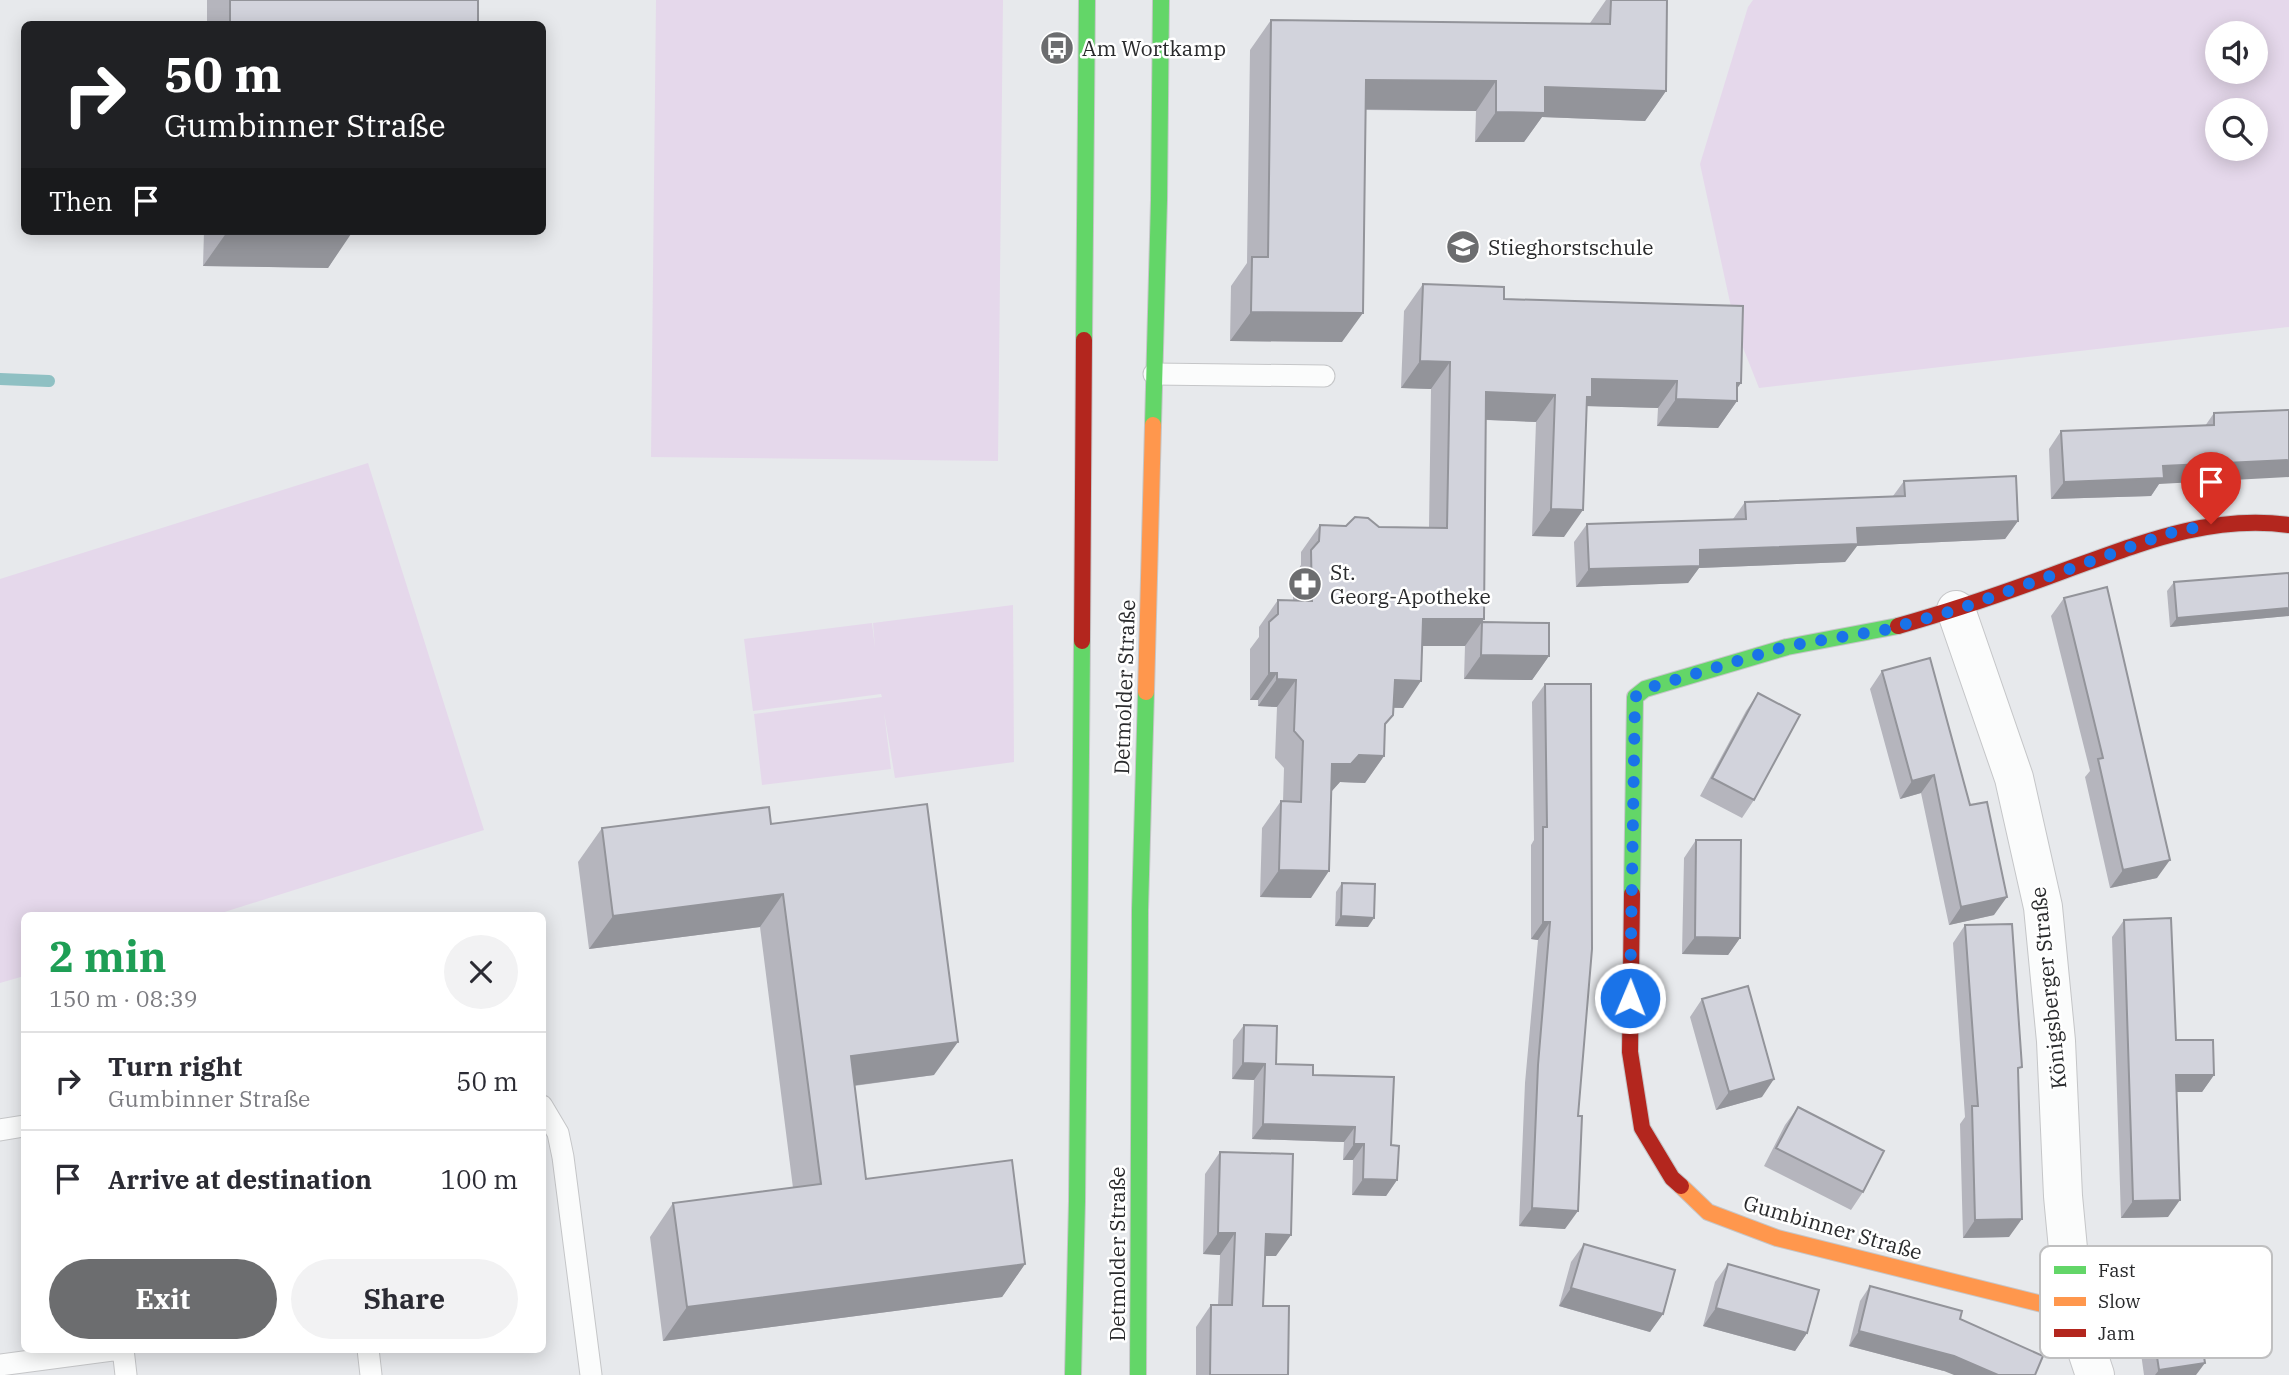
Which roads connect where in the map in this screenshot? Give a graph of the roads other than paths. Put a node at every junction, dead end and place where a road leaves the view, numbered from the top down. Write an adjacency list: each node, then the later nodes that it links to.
1 (1087, 0): 20 (main road, Detmolder Straße)
2 (1161, 0): 3 (main road, Detmolder Straße)
3 (1154, 374): 4 (lane); 21 (main road, Detmolder Straße)
4 (1324, 376)
5 (2289, 525): 6 (main road, Gumbinner Straße)
6 (1956, 610): 10 (street, Königsberger Straße); 11 (main road, Gumbinner Straße)
7 (546, 1112): 19 (lane)
8 (21, 1126): 9 (lane)
9 (0, 1130)
10 (2068, 1246)
11 (2040, 1304)
12 (91, 1353): 16 (lane)
13 (122, 1353): 17 (lane)
14 (368, 1353): 18 (lane)
15 (2089, 1358): 22 (street, Königsberger Straße)
16 (0, 1365)
17 (126, 1375)
18 (371, 1375)
19 (592, 1375)
20 (1073, 1375)
21 (1138, 1375)
22 (2095, 1375)

